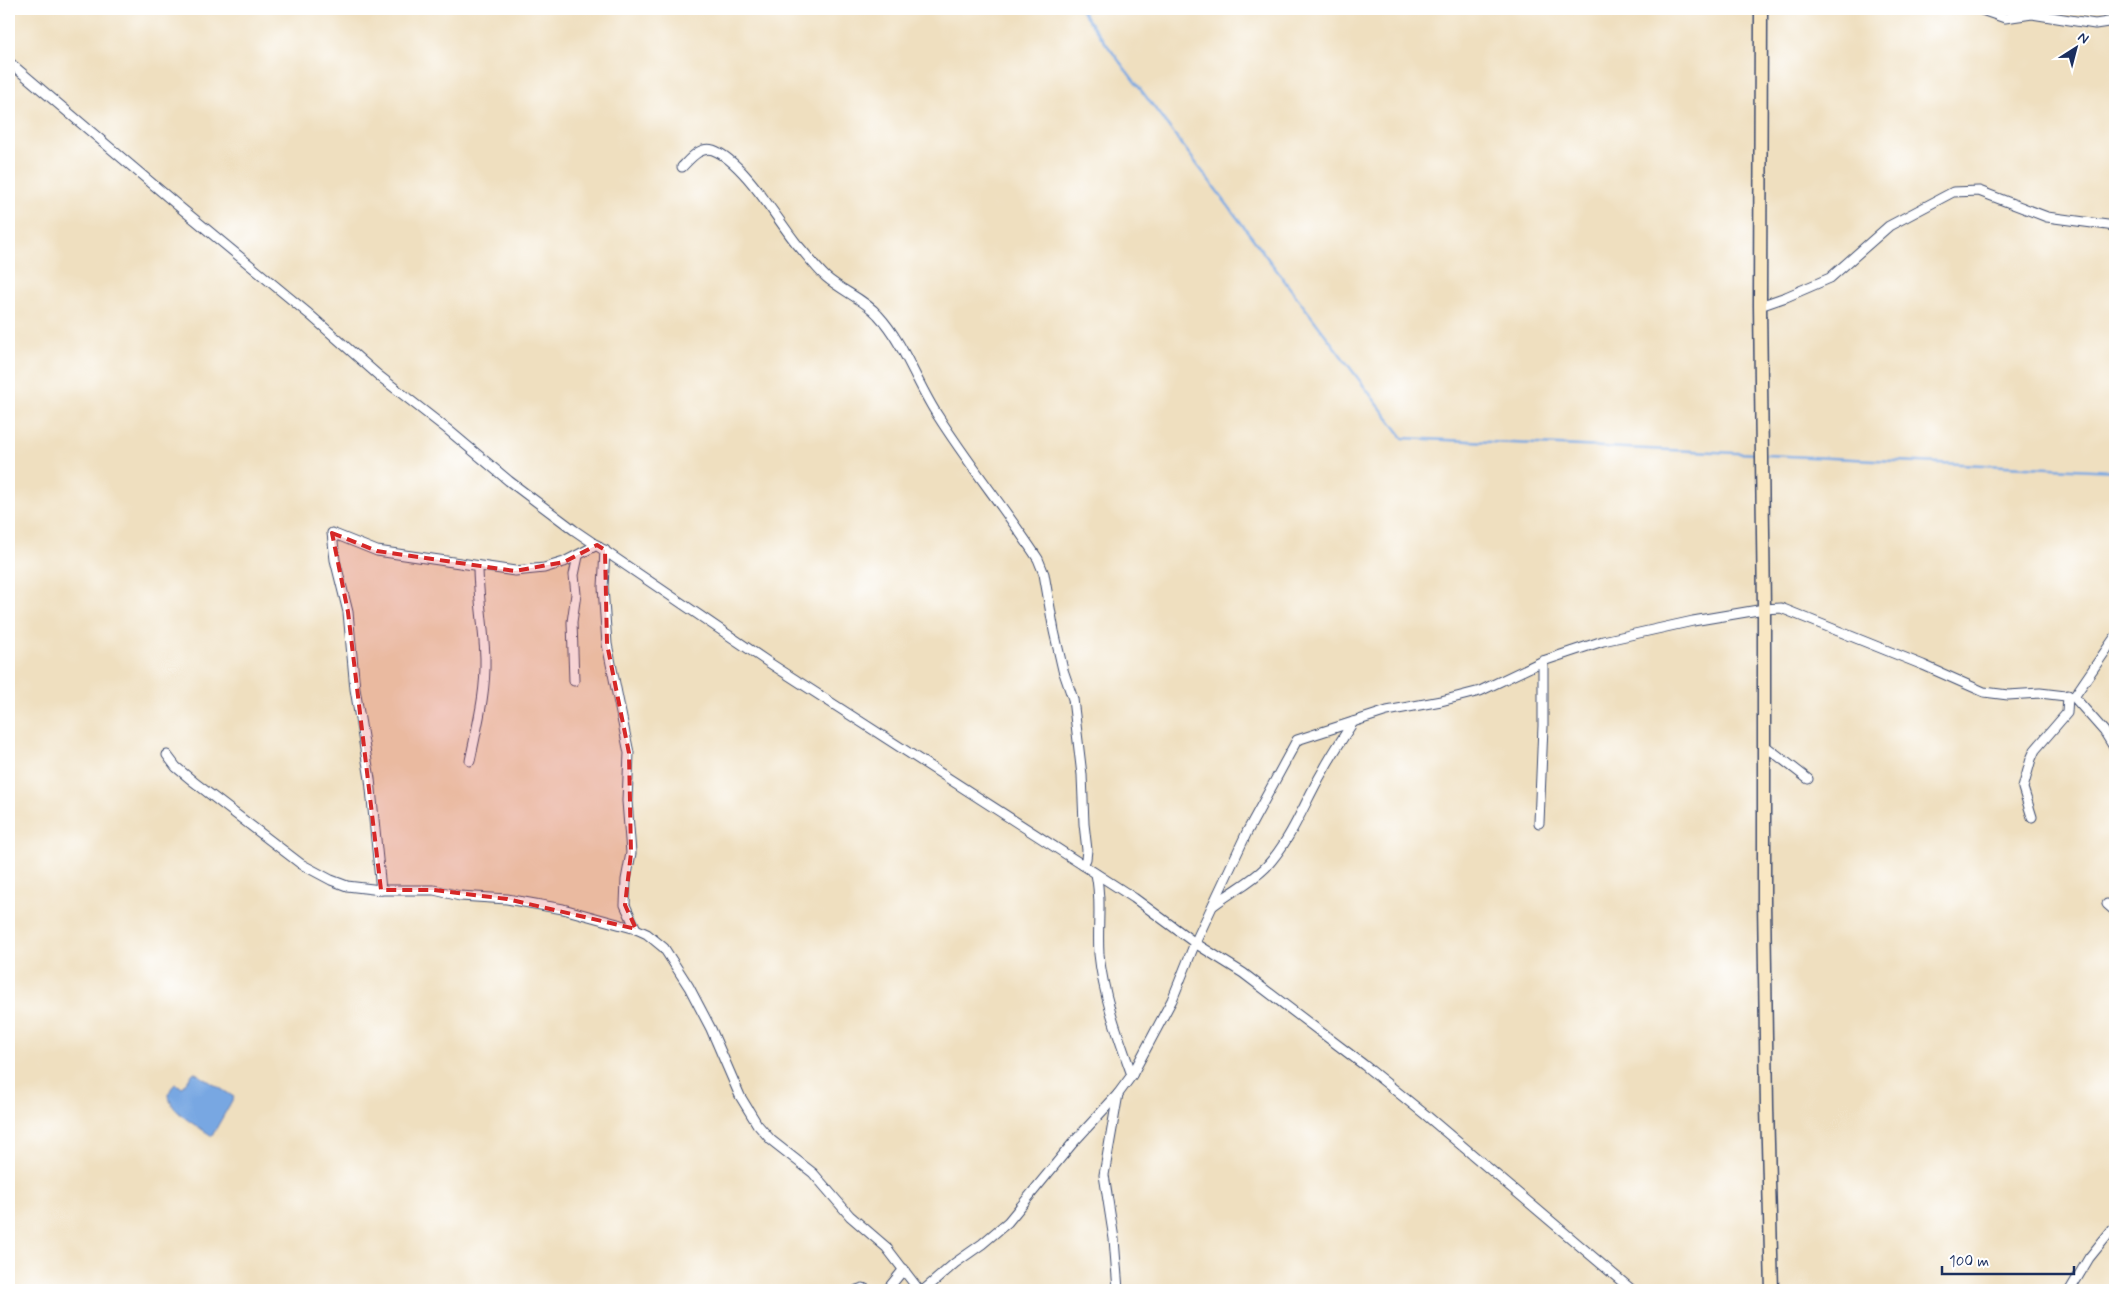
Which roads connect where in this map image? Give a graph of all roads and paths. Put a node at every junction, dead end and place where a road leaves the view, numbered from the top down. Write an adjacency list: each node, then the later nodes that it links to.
1 (1762, 9): 7 (street)
2 (1979, 9): 3 (street)
3 (2115, 21)
4 (9, 62): 8 (street)
5 (682, 167): 26 (street)
6 (2115, 226): 7 (street)
7 (1760, 306): 11 (street)
8 (601, 548): 9 (street); 26 (street); 32 (street)
9 (578, 556): 10 (street); 14 (street)
10 (478, 566): 22 (street); 28 (street)
11 (1764, 609): 13 (street); 15 (street); 19 (street)
12 (2115, 637): 15 (street)
13 (1543, 661): 16 (street); 25 (street)
14 (574, 681)
15 (2071, 696): 17 (street); 24 (street)
16 (1353, 722): 30 (street); 30 (street)
17 (2104, 730): 18 (street); 20 (street)
18 (2115, 737)
19 (1764, 745): 23 (street); 45 (street)
20 (2115, 749)
21 (167, 755): 28 (street)
22 (470, 761)
23 (1808, 778)
24 (2032, 817)
25 (1539, 823)
26 (1082, 865): 27 (street)
27 (1096, 874): 33 (street); 34 (street)
28 (381, 890): 32 (street)
29 (2107, 904): 31 (street)
30 (1212, 907): 33 (street)
31 (2115, 911)
32 (636, 929): 37 (street)
33 (1195, 943): 34 (street); 44 (street)
34 (1132, 1075): 35 (street)
35 (1118, 1094): 42 (street); 43 (street)
36 (2115, 1226): 46 (street)
37 (904, 1269): 40 (street); 41 (street)
38 (857, 1290): 39 (street)
39 (867, 1290)
40 (887, 1290)
41 (918, 1290)
42 (924, 1290)
43 (1118, 1290)
44 (1632, 1290)
45 (1772, 1290)
46 (2070, 1290)

